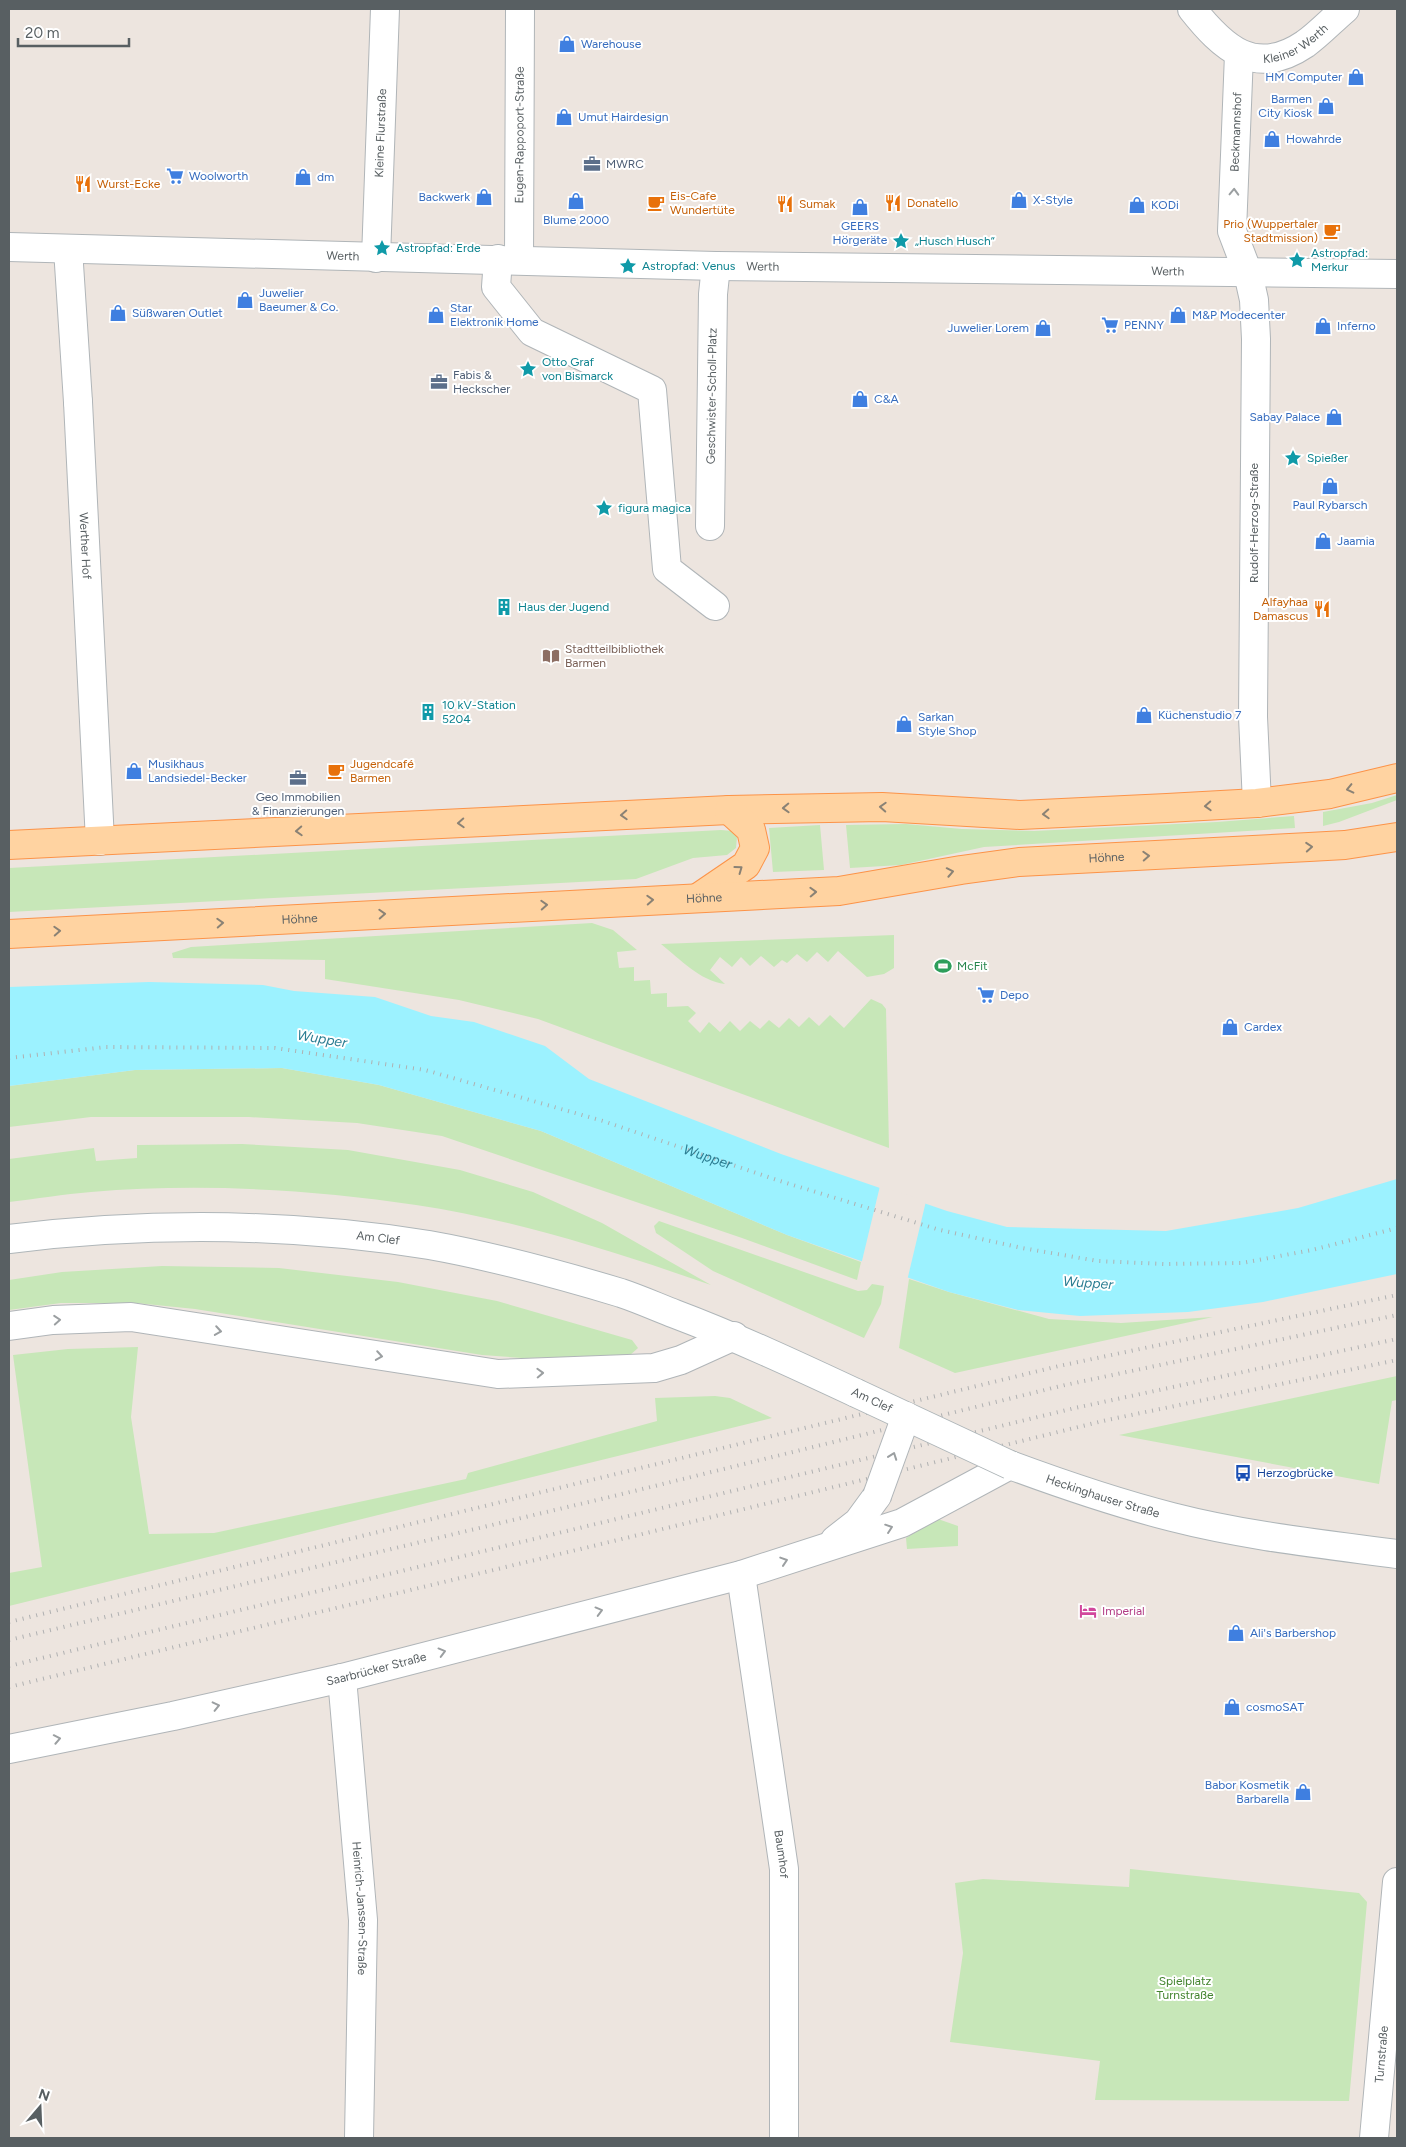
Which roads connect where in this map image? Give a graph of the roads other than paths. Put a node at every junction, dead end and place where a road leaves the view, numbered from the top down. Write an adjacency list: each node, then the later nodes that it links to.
1 (385, 9): 8 (street, Kleine Flurstraße)
2 (520, 9): 9 (street, Eugen-Rappoport-Straße)
3 (1192, 9): 5 (street)
4 (1345, 9): 5 (street, Kleiner Werth)
5 (1239, 54): 11 (street, Beckmannshof, one-way to 5)
6 (9, 247): 7 (street, Werth)
7 (68, 250): 8 (street, Werth); 20 (street, Werther Hof)
8 (376, 258): 9 (street, Werth)
9 (509, 260): 10 (street, Werth); 14 (street)
10 (716, 266): 11 (street, Werth); 13 (street, Geschwister-Scholl-Platz)
11 (1248, 273): 12 (street, Werth); 16 (street, Rudolf-Herzog-Straße)
12 (1397, 274)
13 (710, 526)
14 (715, 606)
15 (1397, 778): 16 (main road, one-way to 16)
16 (1257, 803): 17 (main road, one-way to 17)
17 (729, 810): 20 (main road, one-way to 20); 22 (main road, one-way to 17)
18 (1397, 819): 19 (main road)
19 (1386, 839): 22 (main road, Höhne, one-way to 19)
20 (100, 841): 21 (main road)
21 (9, 845)
22 (699, 897): 23 (main road, Höhne, one-way to 22)
23 (9, 934)
24 (9, 1239): 26 (street, Am Clef)
25 (9, 1326): 26 (street, one-way to 26)
26 (734, 1336): 27 (street, Am Clef, bridge)
27 (906, 1416): 28 (street, Am Clef, bridge); 29 (street, one-way to 27, bridge)
28 (1010, 1465): 29 (street, one-way to 28); 30 (street, Heckinghauser Straße)
29 (826, 1547): 31 (street, one-way to 29)
30 (1397, 1554)
31 (741, 1575): 32 (street, Saarbrücker Straße, one-way to 31); 36 (street, Baumhof)
32 (342, 1678): 33 (street, Saarbrücker Straße, one-way to 32); 35 (street, Heinrich-Janssen-Straße)
33 (9, 1749)
34 (1397, 1882): 37 (street, Turnstraße)
35 (359, 2138)
36 (784, 2138)
37 (1374, 2138)

